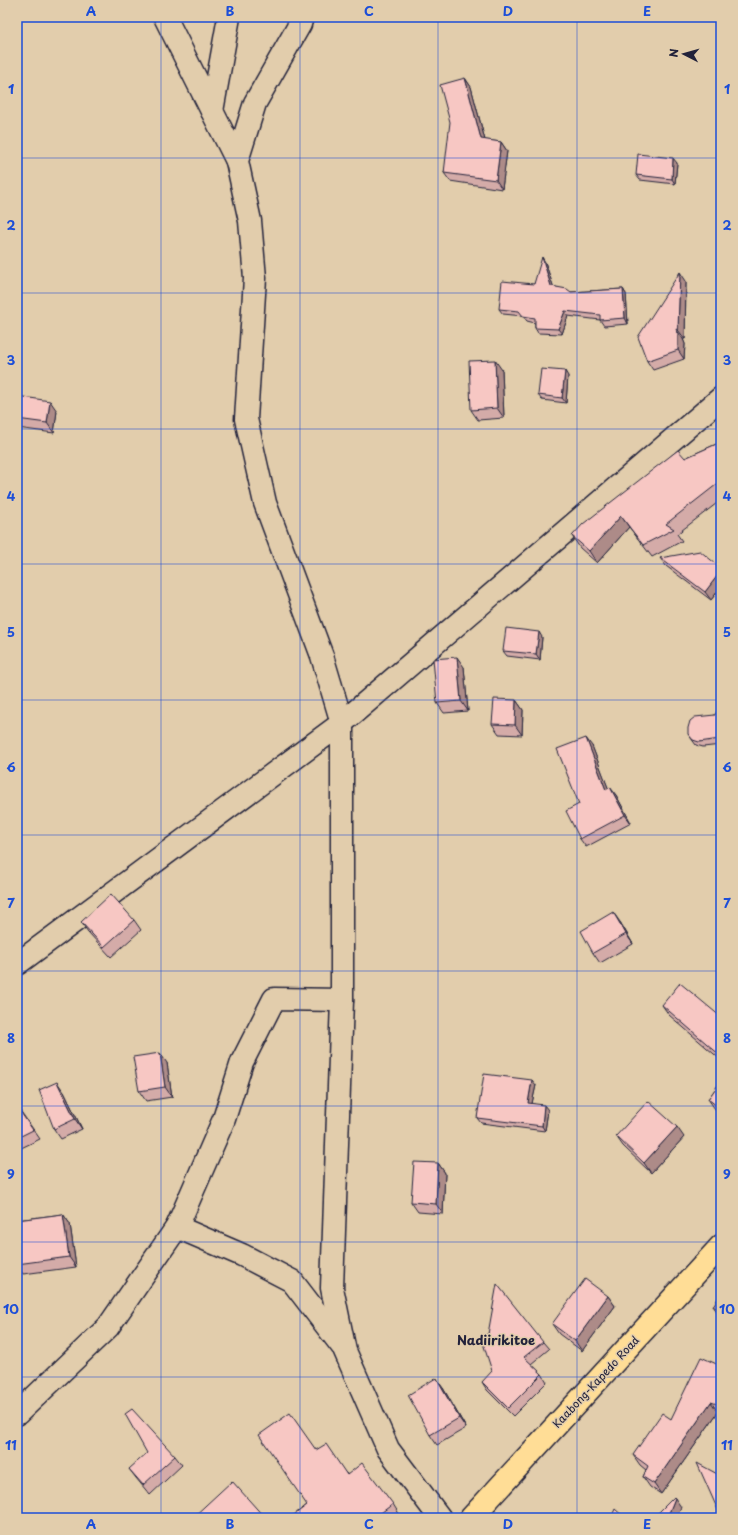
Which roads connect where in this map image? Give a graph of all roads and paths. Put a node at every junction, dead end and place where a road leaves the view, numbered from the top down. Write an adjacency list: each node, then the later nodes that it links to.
1 (165, 17): 4 (street)
2 (228, 17): 4 (street)
3 (302, 17): 5 (street)
4 (212, 111): 5 (street)
5 (237, 161): 7 (street)
6 (721, 398): 7 (street)
7 (342, 723): 8 (street); 9 (street)
8 (17, 964)
9 (342, 1000): 10 (street); 12 (street)
10 (178, 1227): 12 (street); 13 (street)
11 (721, 1246): 15 (main road, Kaabong-Kapedo Road)
12 (345, 1351): 14 (street)
13 (17, 1414)
14 (440, 1518)
15 (471, 1518)

